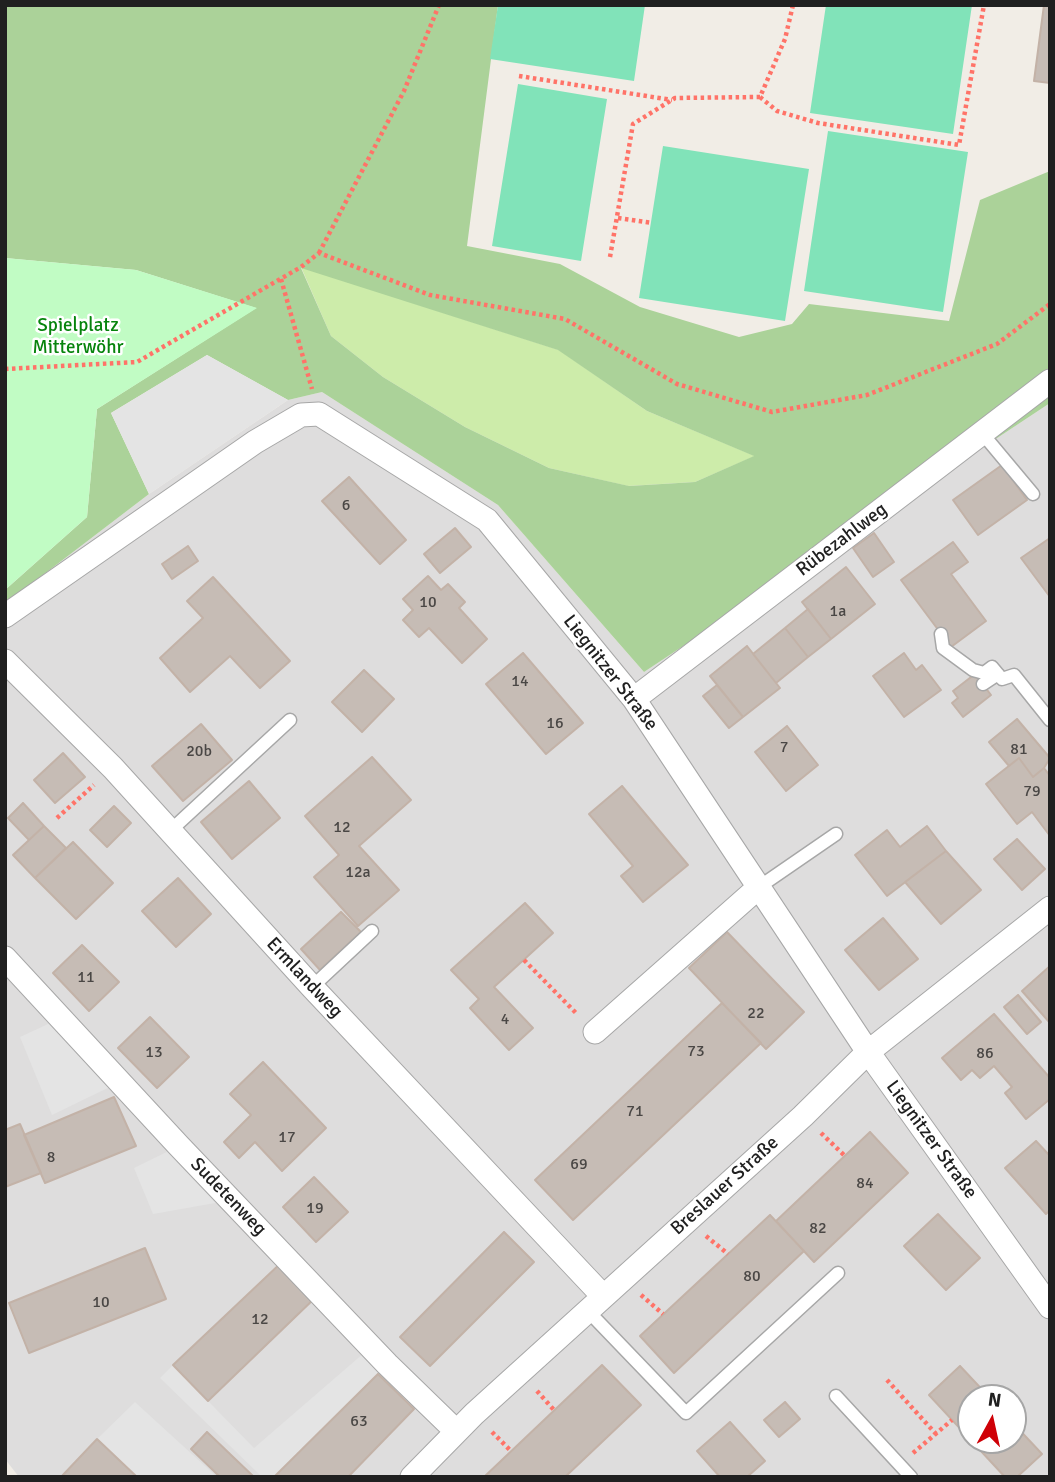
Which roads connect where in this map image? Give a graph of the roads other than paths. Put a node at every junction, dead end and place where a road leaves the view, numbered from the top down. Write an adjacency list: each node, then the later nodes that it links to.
1 (1050, 381): 2 (street, Rübezahlweg)
2 (982, 433): 3 (lane); 9 (street, Rübezahlweg)
3 (1033, 494)
4 (5, 616): 9 (street, Liegnitzer Straße)
5 (941, 634): 7 (lane)
6 (5, 661): 12 (street, Ermlandweg)
7 (998, 674): 8 (lane); 11 (lane)
8 (984, 684)
9 (634, 699): 14 (street, Liegnitzer Straße)
10 (290, 720): 12 (lane)
11 (1050, 720)
12 (170, 831): 18 (street, Ermlandweg)
13 (836, 834): 14 (lane)
14 (759, 887): 19 (street); 20 (street, Liegnitzer Straße)
15 (1050, 908): 20 (street, Breslauer Straße)
16 (372, 931): 18 (lane)
17 (5, 958): 25 (street, Sudetenweg)
18 (312, 987): 22 (street, Ermlandweg)
19 (595, 1032)
20 (868, 1052): 22 (street, Breslauer Straße); 23 (street, Liegnitzer Straße)
21 (838, 1273): 22 (lane)
22 (594, 1303): 25 (street, Breslauer Straße)
23 (1050, 1307)
24 (836, 1395): 27 (lane)
25 (456, 1431): 26 (street, Breslauer Straße)
26 (412, 1477)
27 (911, 1477)

